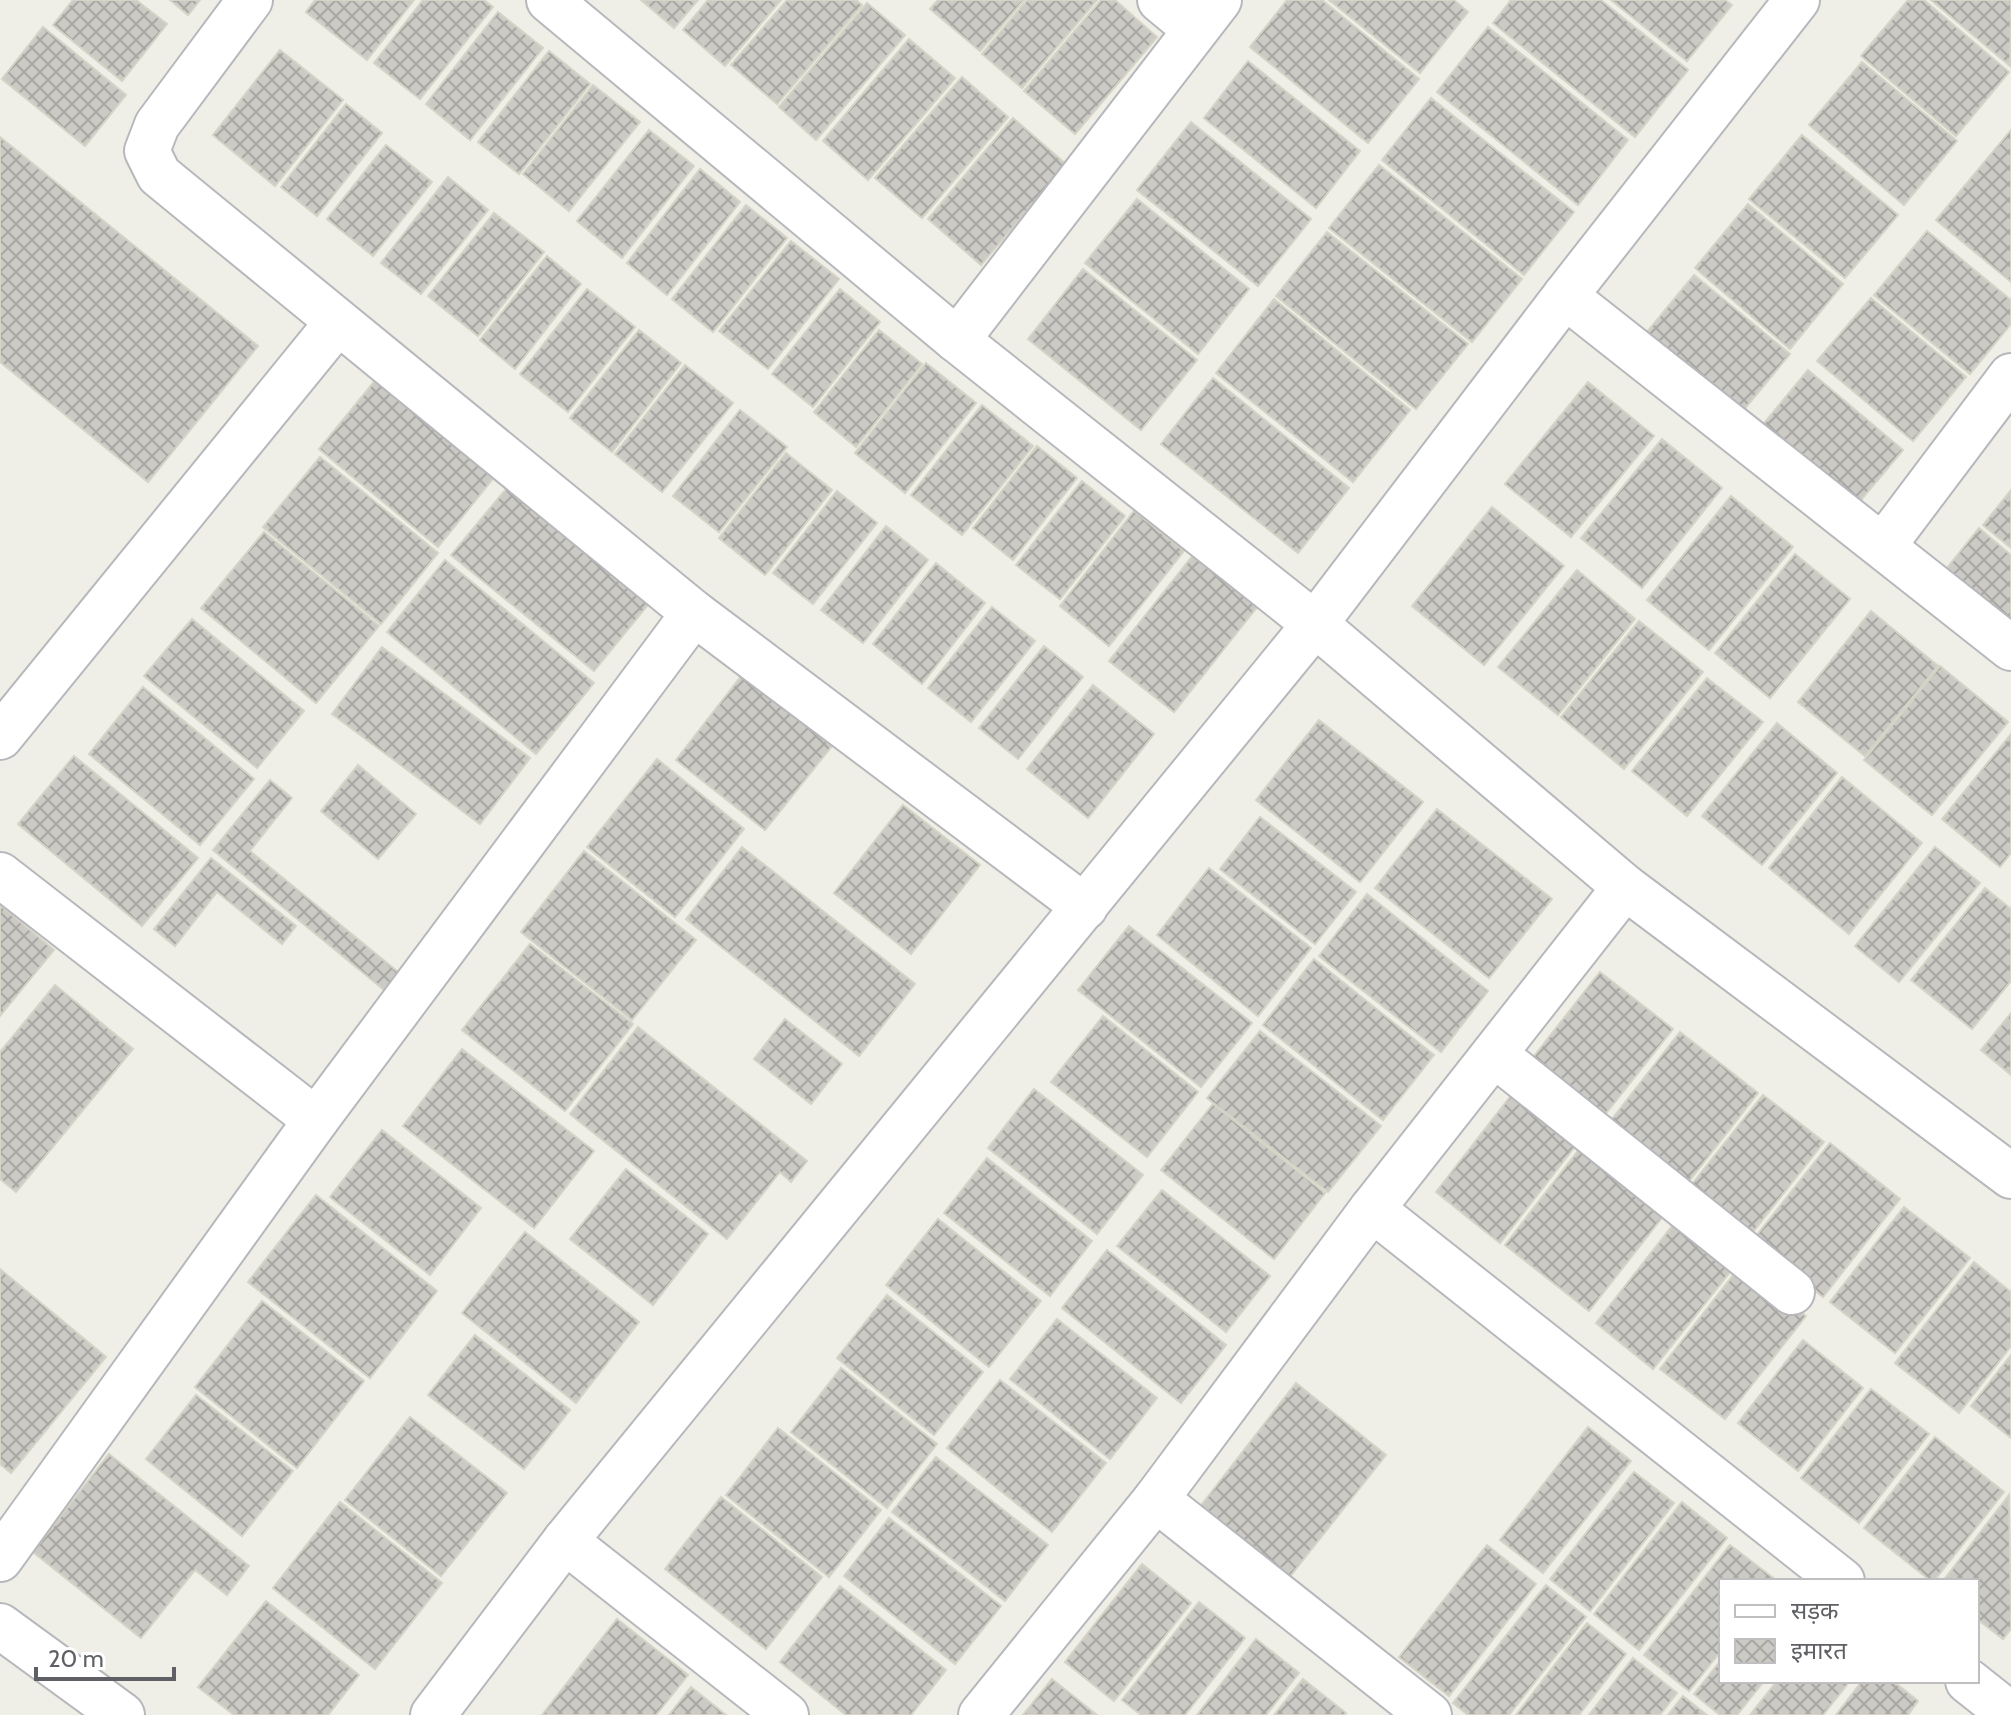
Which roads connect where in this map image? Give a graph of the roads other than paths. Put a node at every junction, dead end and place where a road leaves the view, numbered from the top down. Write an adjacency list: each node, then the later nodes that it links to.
1 (250, 0): 7 (street)
2 (549, 0): 8 (street)
3 (1160, 0): 5 (street)
4 (1797, 0): 6 (street)
5 (1207, 15): 8 (street)
6 (1565, 296): 10 (street); 12 (street)
7 (337, 323): 11 (street); 14 (street)
8 (957, 340): 12 (street)
9 (2011, 376): 10 (street)
10 (1883, 546): 13 (street)
11 (694, 613): 17 (street); 19 (street)
12 (1315, 624): 16 (street); 17 (street)
13 (2011, 648)
14 (0, 737)
15 (0, 875): 19 (street)
16 (1625, 887): 18 (street); 20 (street)
17 (1085, 907): 24 (street)
18 (1494, 1054): 21 (street); 22 (street)
19 (316, 1120): 25 (street)
20 (2011, 1176)
21 (1372, 1209): 23 (street); 26 (street)
22 (1792, 1292)
23 (1156, 1499): 32 (street); 33 (street)
24 (565, 1541): 30 (street); 31 (street)
25 (0, 1559)
26 (1839, 1579)
27 (0, 1626): 29 (street)
28 (1971, 1683): 34 (street)
29 (122, 1715)
30 (433, 1715)
31 (786, 1715)
32 (981, 1715)
33 (1429, 1715)
34 (2011, 1715)

